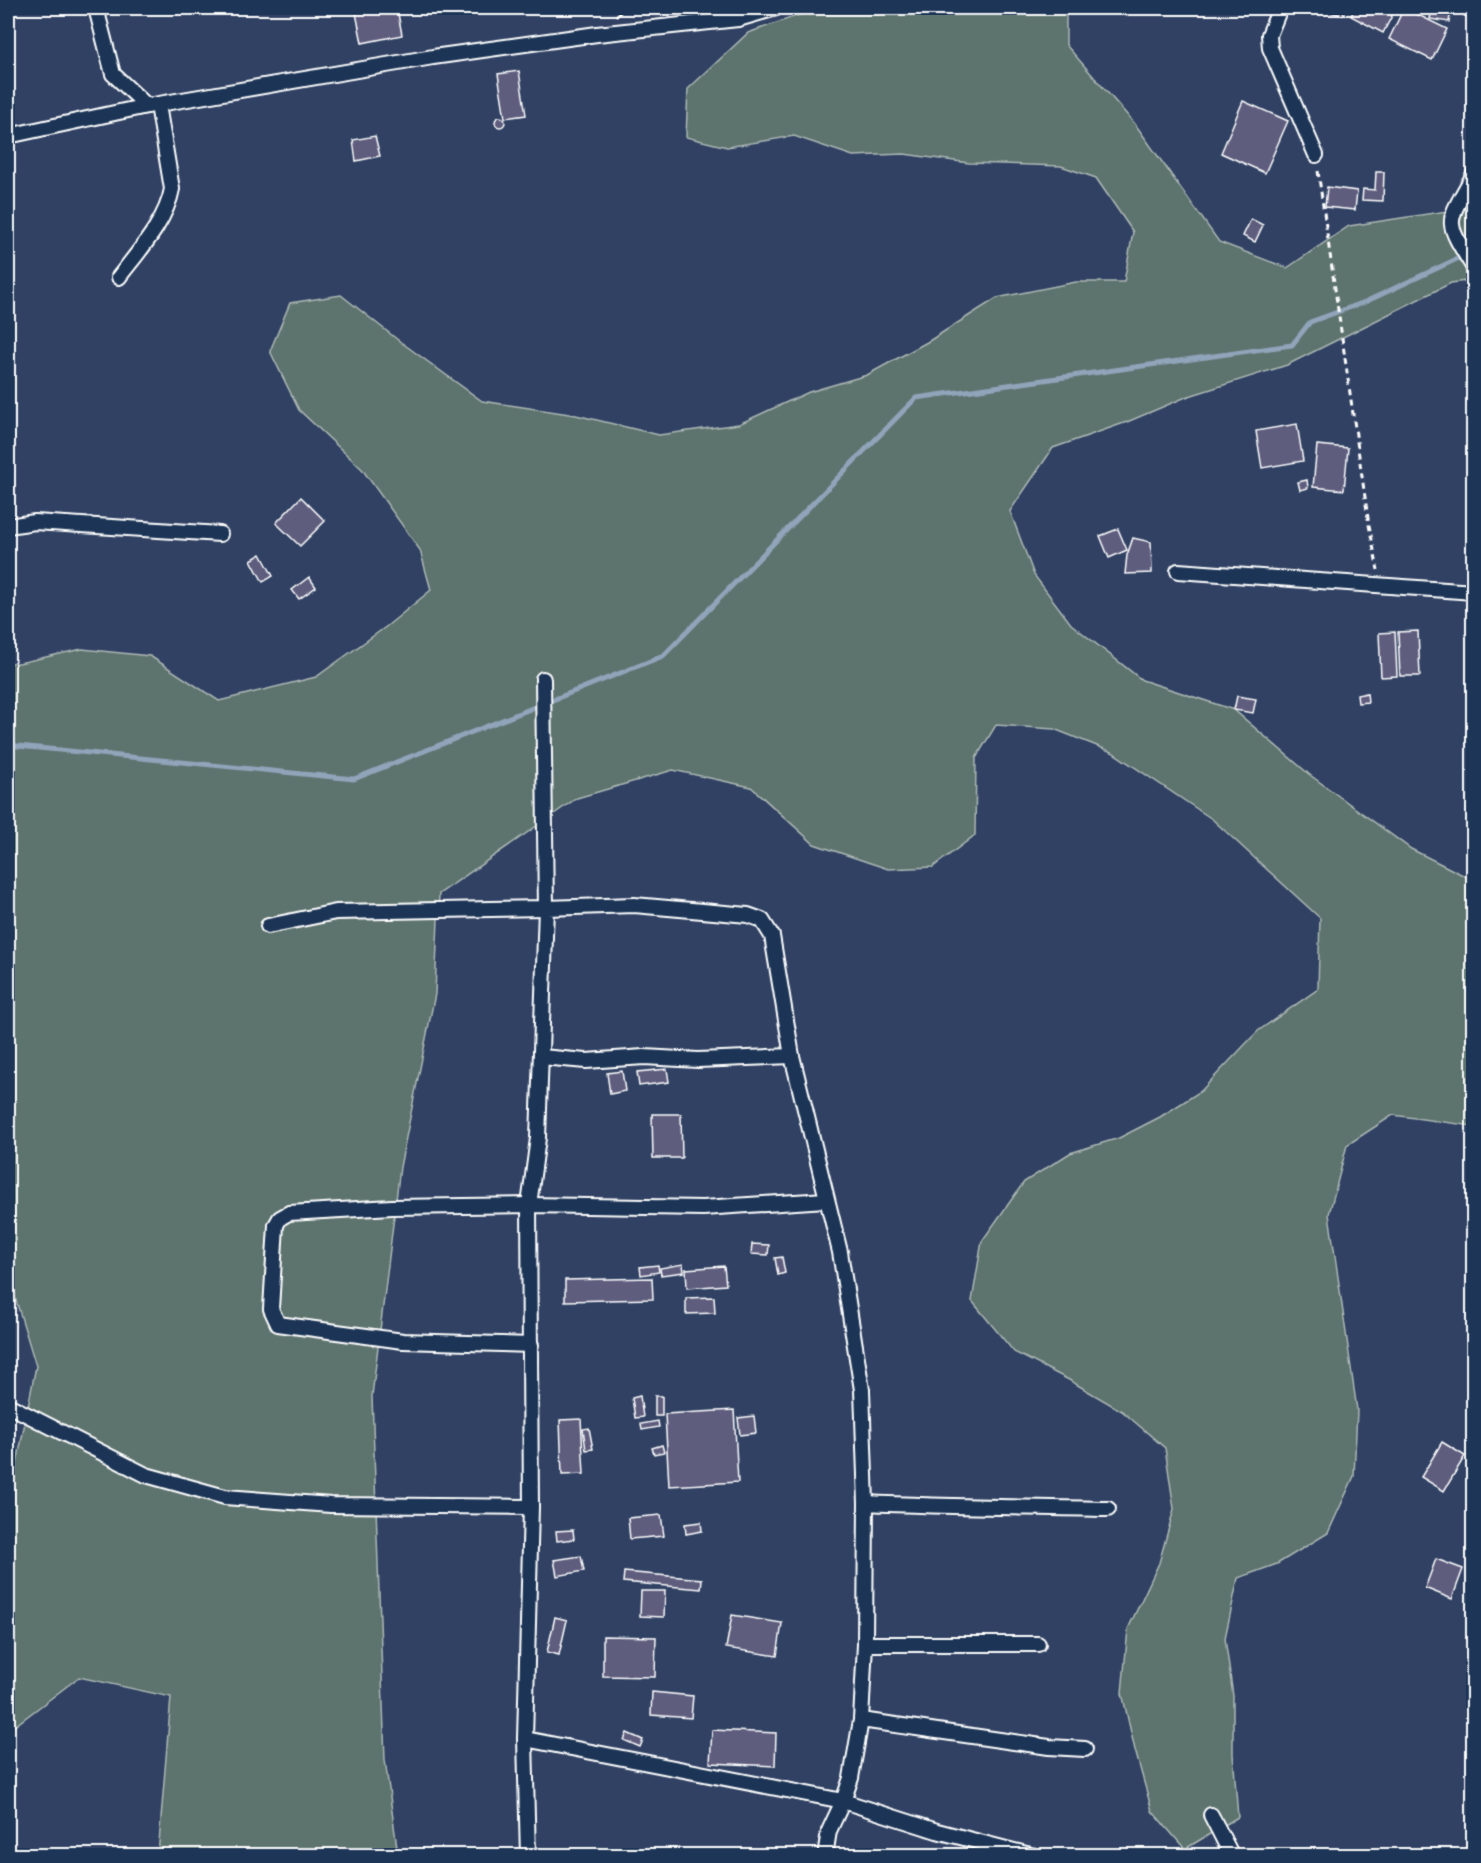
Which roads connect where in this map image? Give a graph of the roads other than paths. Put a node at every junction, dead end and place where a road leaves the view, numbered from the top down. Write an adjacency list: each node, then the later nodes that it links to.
1 (96, 8): 6 (street)
2 (776, 8): 6 (street)
3 (1280, 8): 8 (street)
4 (1467, 8): 5 (street)
5 (1473, 11)
6 (152, 105): 7 (street); 11 (street)
7 (8, 135)
8 (1316, 155)
9 (1473, 174): 10 (street)
10 (1473, 268)
11 (119, 277)
12 (8, 526): 13 (street)
13 (220, 534)
14 (1178, 571): 15 (street)
15 (1473, 592)
16 (543, 679): 17 (street)
17 (546, 908): 18 (street); 19 (street); 20 (street)
18 (268, 926)
19 (792, 1056): 20 (street); 21 (street)
20 (541, 1057): 22 (street)
21 (826, 1200): 22 (street); 25 (street)
22 (530, 1205): 23 (street); 23 (street)
23 (531, 1345): 26 (street)
24 (8, 1406): 26 (street)
25 (866, 1503): 27 (street); 28 (street)
26 (531, 1507): 31 (street)
27 (1108, 1509)
28 (866, 1644): 29 (street); 30 (street)
29 (1038, 1644)
30 (861, 1720): 32 (street); 33 (street)
31 (525, 1739): 33 (street); 35 (street)
32 (1084, 1749)
33 (843, 1801): 36 (street); 37 (street)
34 (1211, 1815): 38 (street)
35 (528, 1856)
36 (825, 1856)
37 (1034, 1856)
38 (1232, 1856)

